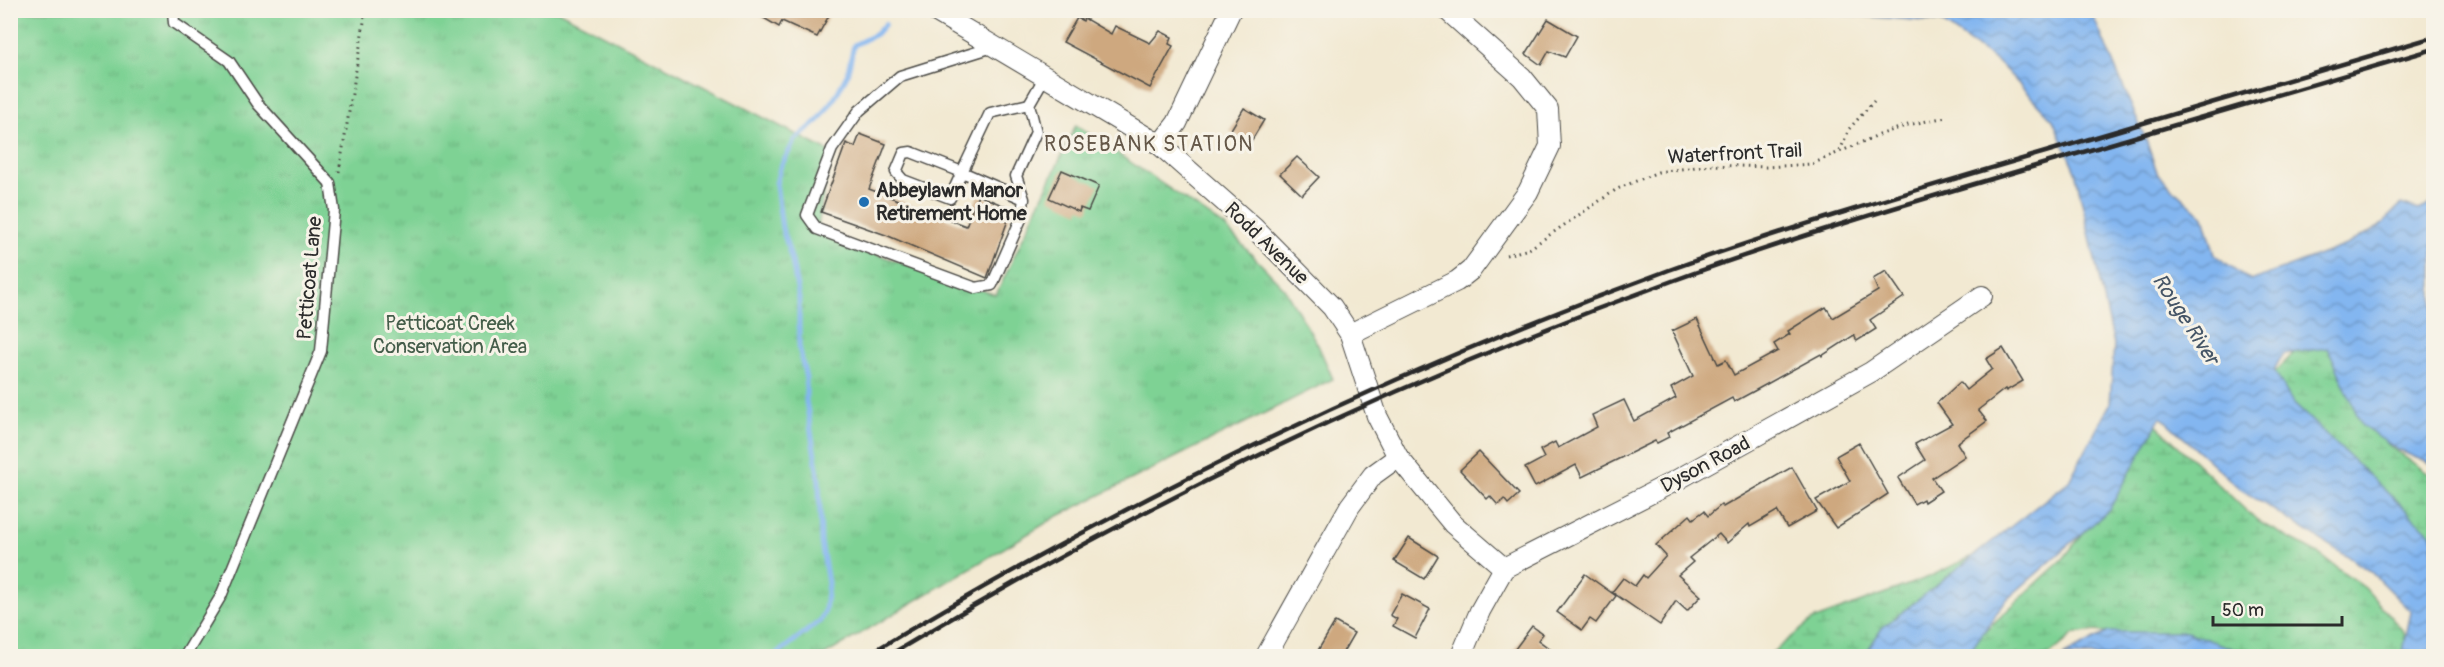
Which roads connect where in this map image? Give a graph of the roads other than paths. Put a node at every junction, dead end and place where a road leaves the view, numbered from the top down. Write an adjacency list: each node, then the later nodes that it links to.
1 (173, 10): 15 (lane, Petticoat Lane)
2 (933, 10): 5 (street, Rodd Avenue)
3 (1231, 10): 8 (street)
4 (1447, 10): 12 (street)
5 (993, 47): 6 (street, Rodd Avenue); 10 (lane)
6 (1044, 78): 7 (lane); 8 (street, Rodd Avenue)
7 (1029, 104): 9 (lane); 10 (lane)
8 (1160, 145): 12 (street, Rodd Avenue)
9 (962, 172): 9 (lane); 10 (lane)
10 (1024, 199)
11 (1982, 296): 14 (street, Dyson Road)
12 (1350, 334): 13 (street, Rodd Avenue)
13 (1398, 457): 14 (street, Rodd Avenue); 16 (street)
14 (1504, 568): 17 (street)
15 (185, 657)
16 (1266, 657)
17 (1461, 657)

